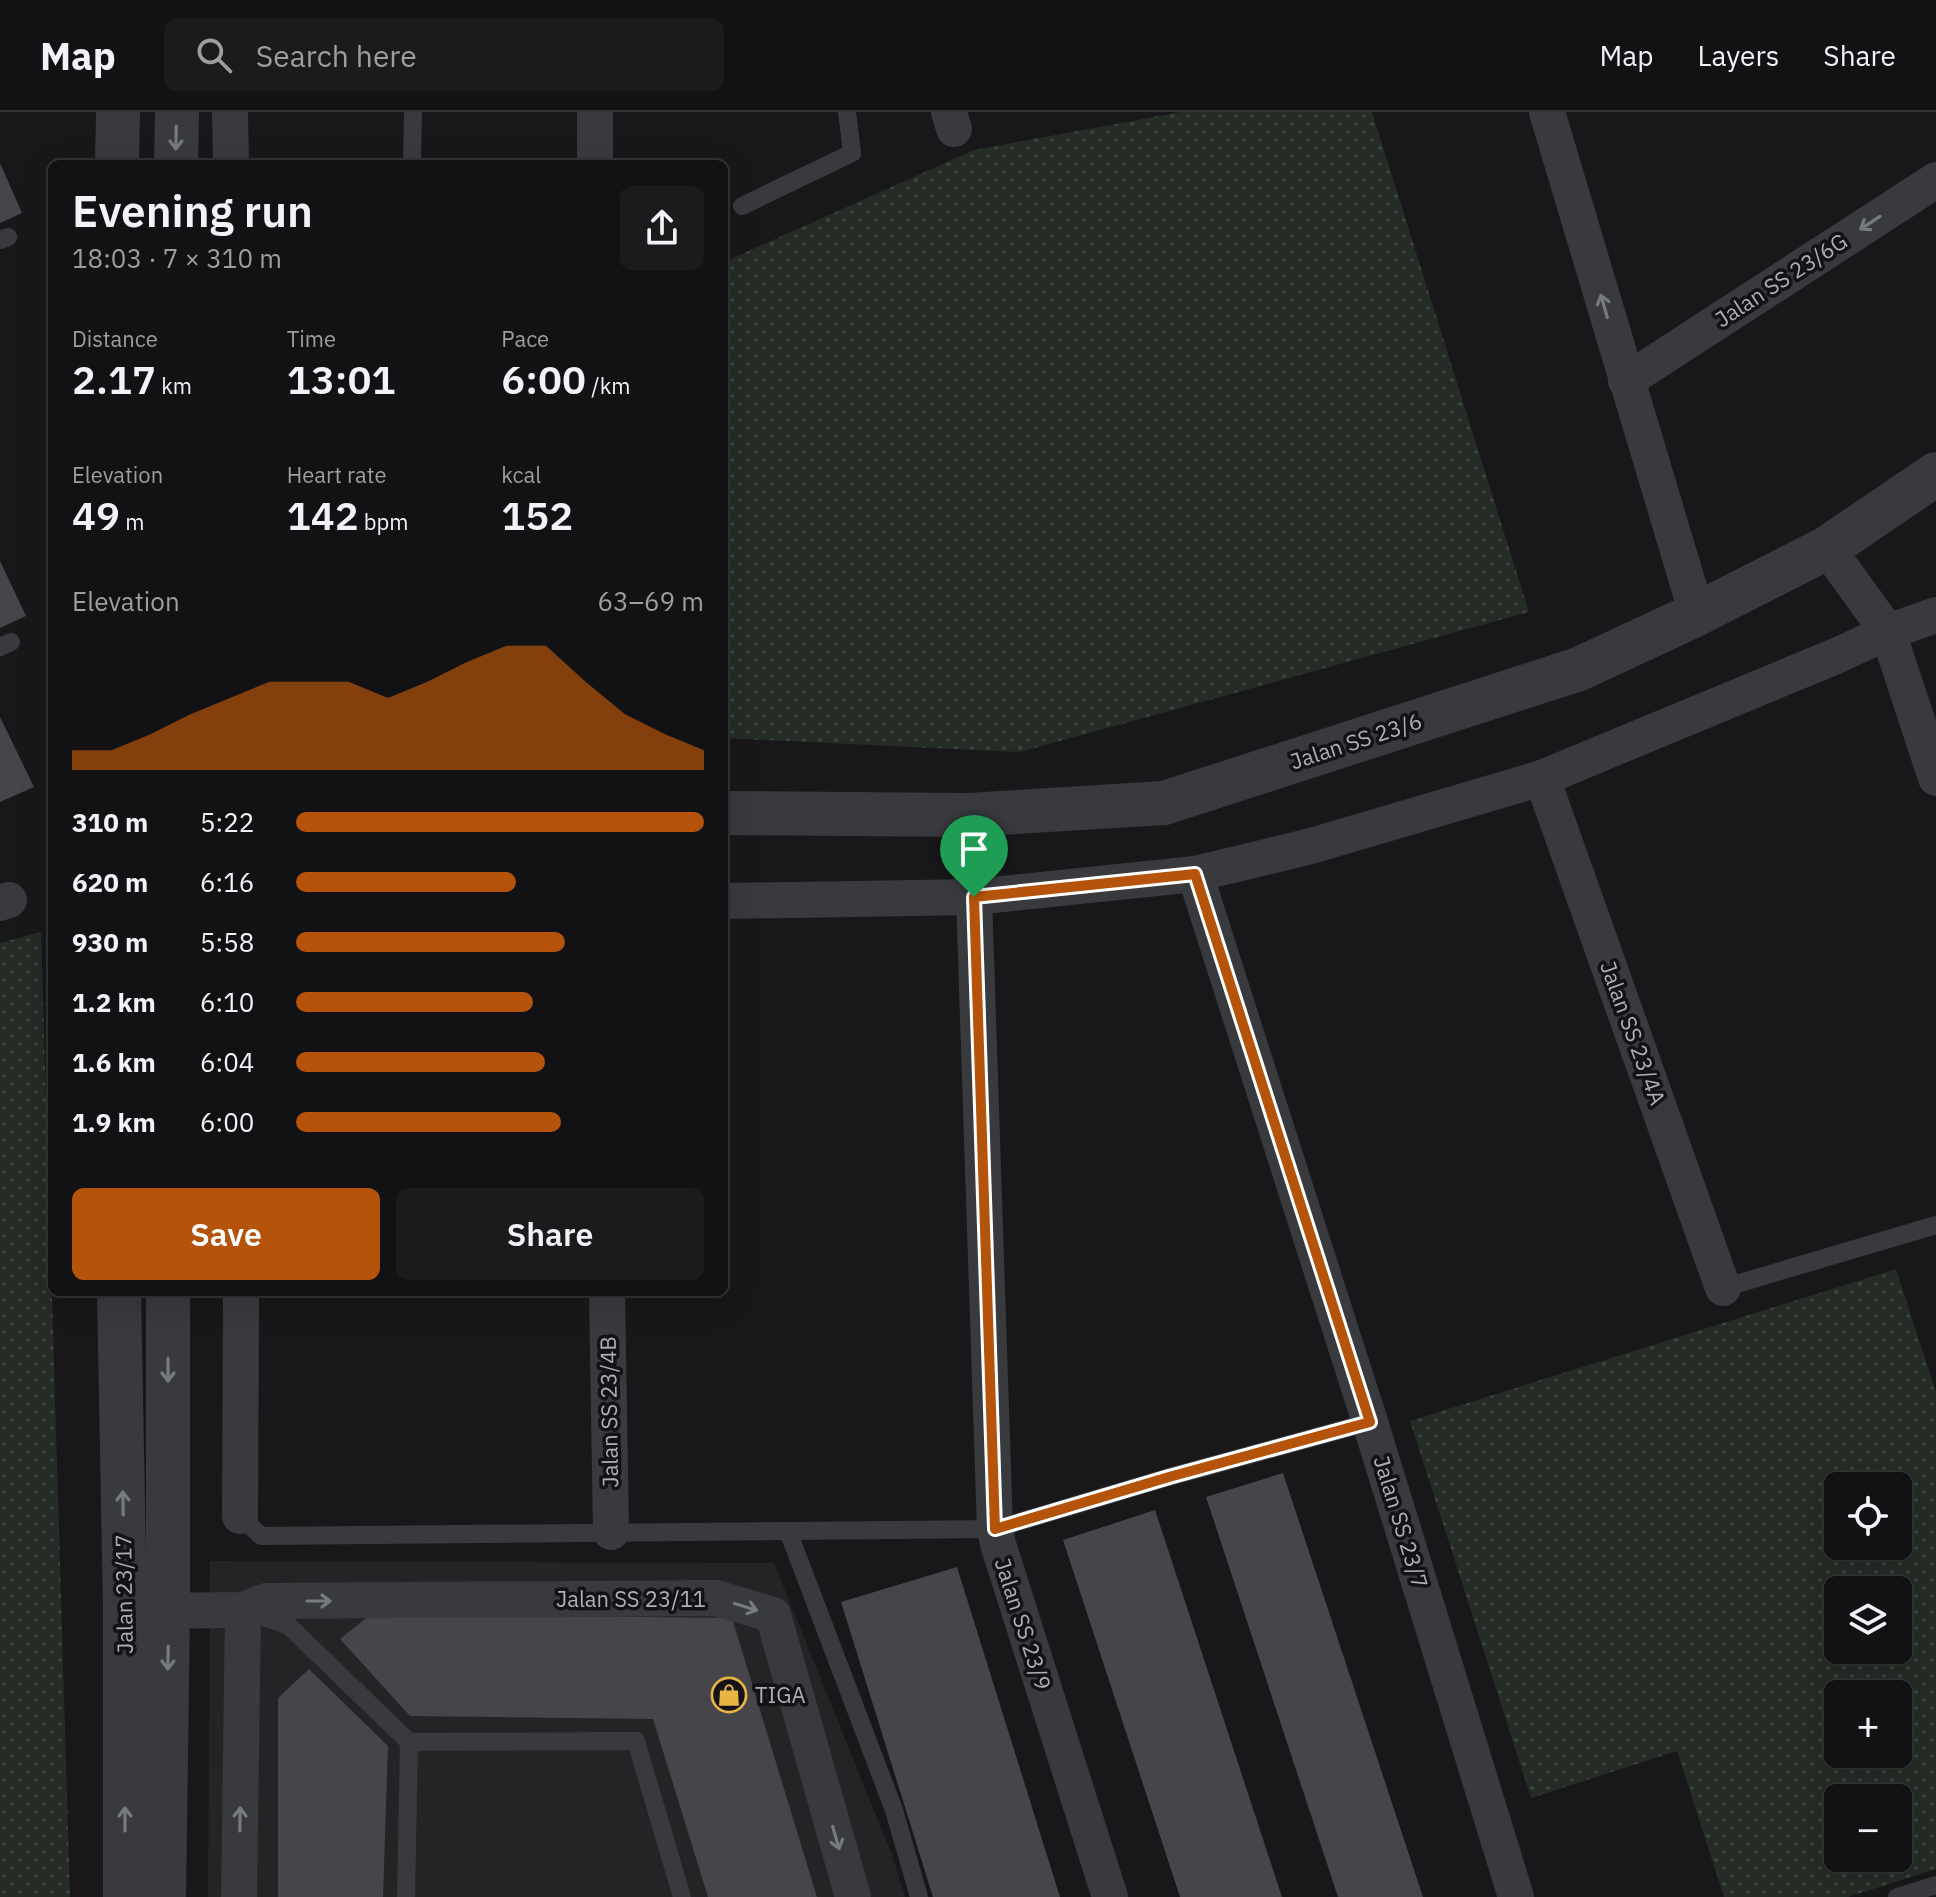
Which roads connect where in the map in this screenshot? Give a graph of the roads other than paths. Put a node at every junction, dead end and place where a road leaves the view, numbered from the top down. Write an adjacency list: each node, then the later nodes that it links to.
1 (118, 112): 8 (street)
2 (177, 112): 9 (street, one-way to 9)
3 (230, 112): 10 (street)
4 (413, 112): 11 (lane)
5 (595, 112): 12 (street)
6 (847, 112): 14 (lane)
7 (1547, 112): 15 (street, one-way to 7)
8 (117, 160)
9 (176, 160)
10 (231, 160)
11 (412, 160)
12 (595, 160)
13 (1936, 180): 15 (street, Jalan SS 23/6G, one-way to 15)
14 (742, 206)
15 (1626, 381): 18 (street)
16 (1936, 474): 17 (street, Jalan SS 23/6)
17 (1827, 548): 18 (street, Jalan SS 23/6); 20 (street)
18 (1697, 614): 24 (street, Jalan SS 23/6)
19 (1936, 615): 20 (street)
20 (1888, 632): 21 (street); 22 (street)
21 (1542, 778): 25 (street); 29 (street, Jalan SS 23/4A)
22 (1936, 778)
23 (728, 813): 24 (street, Jalan SS 23/6)
24 (968, 815): 26 (street, Jalan SS 23/9)
25 (1195, 874): 26 (street); 34 (street, Jalan SS 23/7)
26 (974, 897): 27 (street); 36 (street, Jalan SS 23/9)
27 (728, 901)
28 (1936, 1225): 29 (lane)
29 (1723, 1288)
30 (119, 1296): 39 (street, Jalan 23/17, one-way to 30)
31 (168, 1296): 41 (street, Jalan 23/17, one-way to 41)
32 (241, 1296): 35 (street)
33 (607, 1296): 38 (street, Jalan SS 23/4B)
34 (1370, 1422): 36 (lane); 52 (street, Jalan SS 23/7)
35 (240, 1516): 38 (lane)
36 (995, 1529): 37 (lane); 51 (street, Jalan SS 23/9)
37 (788, 1531): 38 (lane); 50 (lane)
38 (611, 1532)
39 (125, 1610): 41 (street, Jalan SS 23/11); 44 (street, Jalan 23/17, one-way to 39)
40 (243, 1610): 41 (street, Jalan SS 23/11); 42 (lane); 46 (street, one-way to 40); 49 (street, Jalan SS 23/11, one-way to 49)
41 (168, 1611): 45 (street, Jalan 23/17, one-way to 45)
42 (409, 1742): 47 (lane); 48 (lane)
43 (1936, 1885): 53 (lane)
44 (125, 1897)
45 (164, 1897)
46 (239, 1897)
47 (406, 1897)
48 (682, 1897)
49 (853, 1897)
50 (919, 1897)
51 (1110, 1897)
52 (1516, 1897)
53 (1897, 1897)

